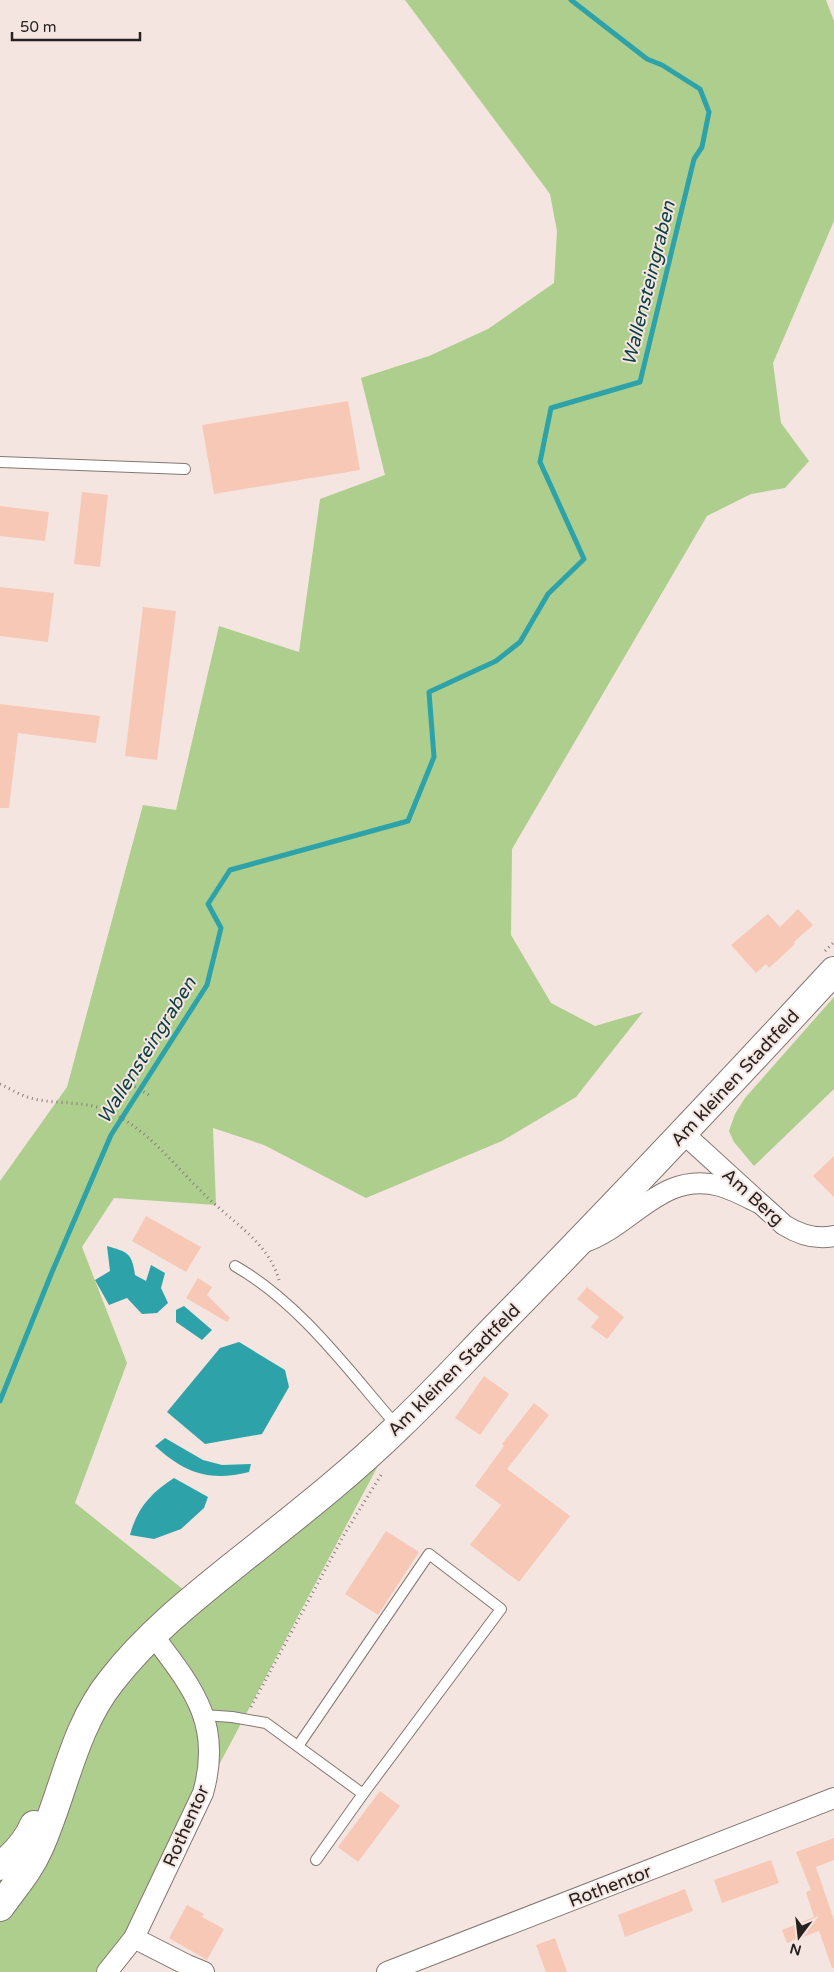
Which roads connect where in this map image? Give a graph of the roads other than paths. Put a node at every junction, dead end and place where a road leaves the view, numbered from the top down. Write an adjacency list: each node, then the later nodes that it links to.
1 (0, 462): 2 (lane)
2 (185, 469)
3 (834, 971): 4 (main road, Am kleinen Stadtfeld)
4 (683, 1133): 5 (street, Am Berg); 7 (main road, Am kleinen Stadtfeld)
5 (759, 1204): 6 (street, Am Berg); 7 (street)
6 (834, 1236)
7 (576, 1245): 9 (main road, Am kleinen Stadtfeld)
8 (235, 1266): 9 (lane)
9 (398, 1428): 10 (main road, Am kleinen Stadtfeld)
10 (152, 1634): 11 (street, Rothentor); 13 (main road, Am kleinen Stadtfeld)
11 (204, 1715): 12 (lane); 19 (street, Rothentor)
12 (298, 1746): 14 (lane); 14 (lane)
13 (71, 1758): 17 (main road); 18 (main road, Am kleinen Stadtfeld)
14 (363, 1794): 16 (lane)
15 (834, 1798): 22 (street, Rothentor)
16 (316, 1860)
17 (0, 1866)
18 (2, 1904)
19 (134, 1938): 20 (street, Rothentor); 21 (street)
20 (107, 1972)
21 (204, 1972)
22 (387, 1972)

